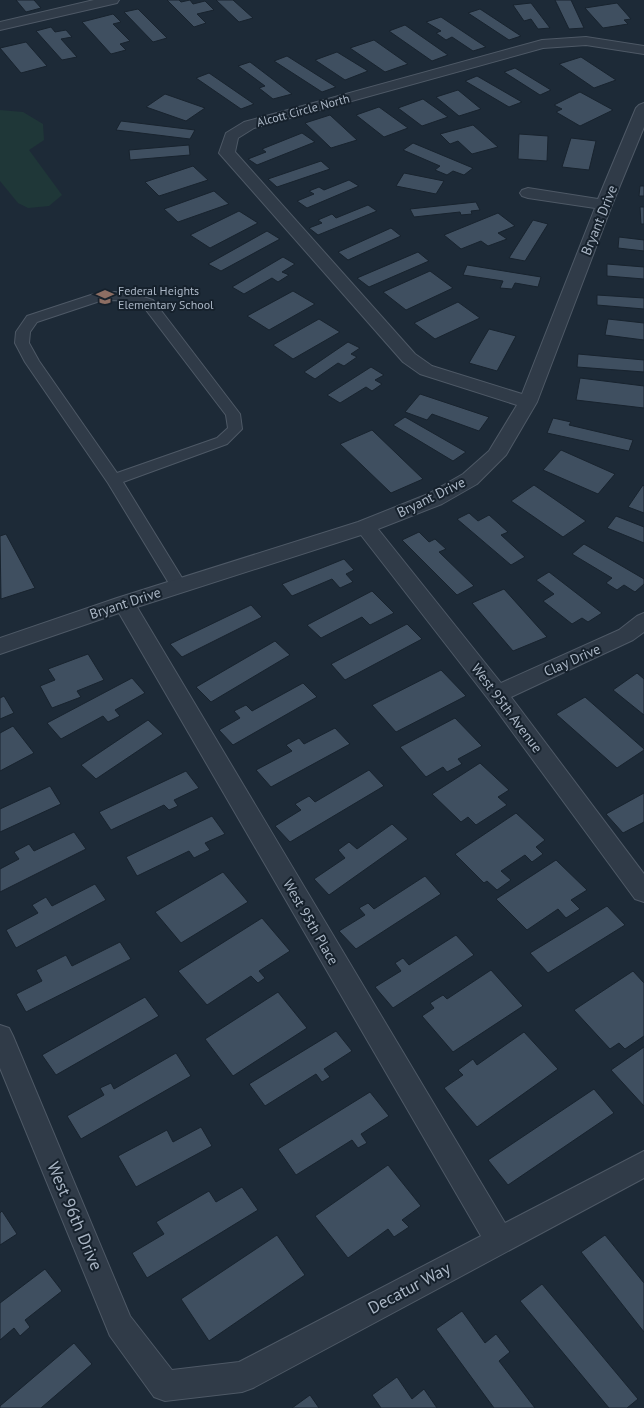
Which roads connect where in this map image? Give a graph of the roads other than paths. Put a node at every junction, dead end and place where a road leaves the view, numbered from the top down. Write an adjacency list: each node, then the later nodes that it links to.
1 (112, 0): 2 (street)
2 (0, 26)
3 (644, 50): 7 (street, Alcott Circle North)
4 (644, 111): 6 (street, Bryant Drive)
5 (528, 193): 6 (street)
6 (604, 205): 7 (street, Bryant Drive)
7 (528, 402): 9 (street, Bryant Drive)
8 (114, 480): 8 (lane); 10 (lane)
9 (365, 527): 10 (street, Bryant Drive); 14 (street, West 95th Avenue)
10 (179, 586): 11 (street, Bryant Drive)
11 (124, 603): 13 (street, Bryant Drive); 18 (street, West 95th Place)
12 (644, 621): 14 (street, Clay Drive)
13 (0, 646)
14 (497, 694): 15 (street, West 95th Avenue)
15 (644, 892)
16 (0, 1036): 19 (street, West 96th Drive)
17 (644, 1164): 18 (street, Decatur Way)
18 (499, 1240): 19 (street, Decatur Way)
19 (166, 1386)

